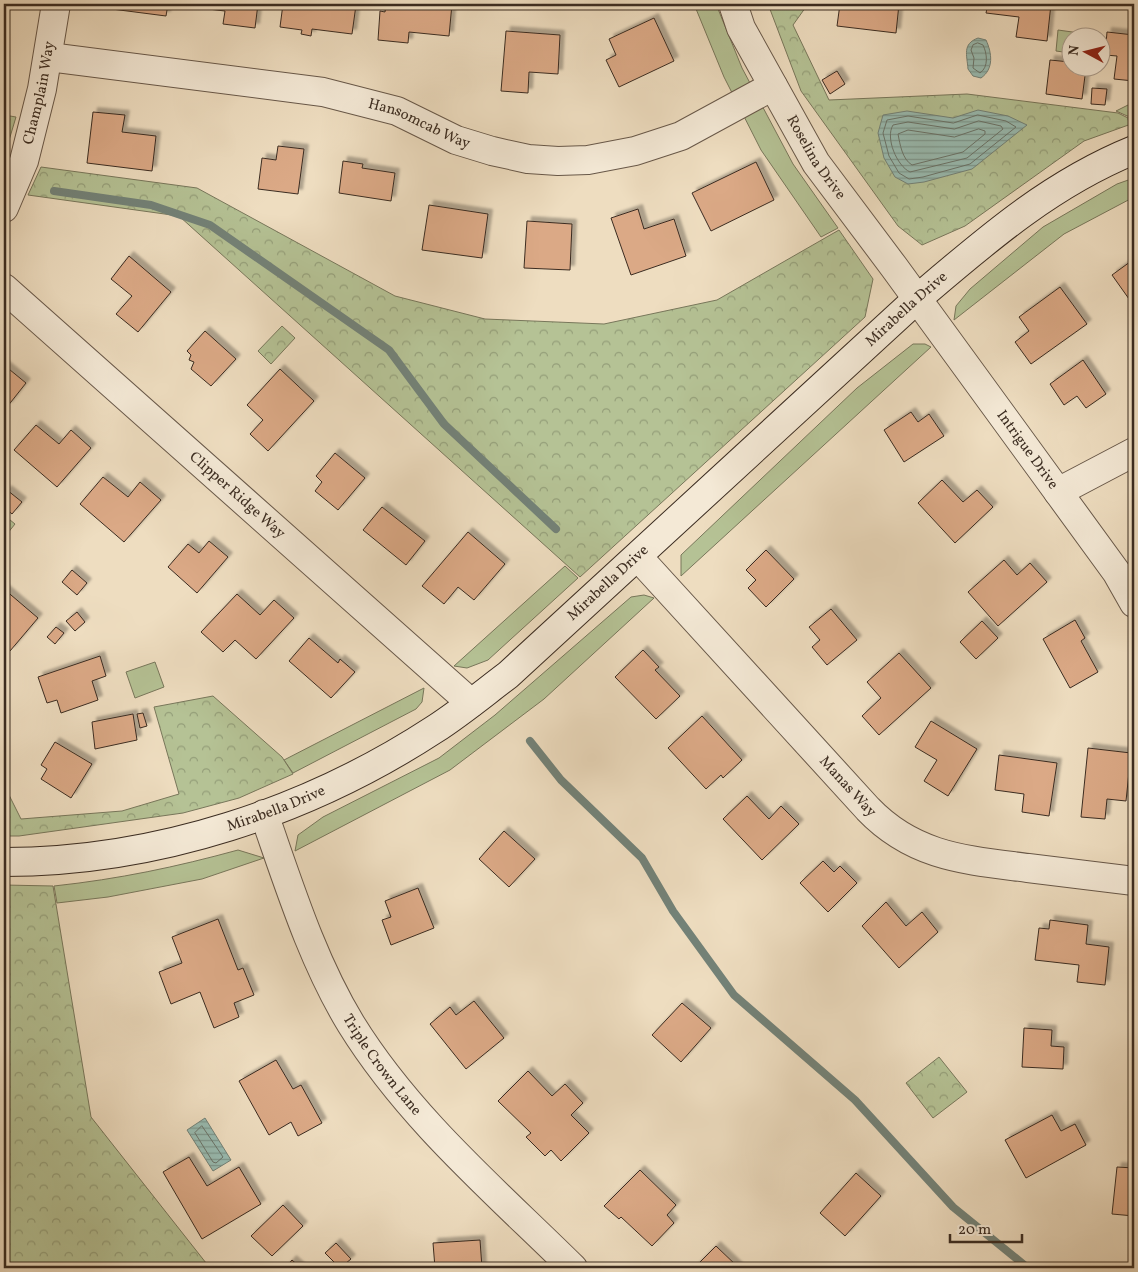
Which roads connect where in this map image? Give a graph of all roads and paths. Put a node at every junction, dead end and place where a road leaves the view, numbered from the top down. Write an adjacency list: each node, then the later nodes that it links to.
1 (56, 4): 3 (street, Champlain Way)
2 (733, 4): 4 (street, Roselina Drive)
3 (49, 57): 4 (street, Hansomcab Way); 6 (street, Champlain Way)
4 (773, 86): 8 (street, Roselina Drive)
5 (1134, 150): 8 (street, Mirabella Drive)
6 (4, 208)
7 (4, 288): 13 (street, Clipper Ridge Way)
8 (917, 299): 10 (street, Intrigue Drive); 11 (street, Mirabella Drive)
9 (1134, 452): 10 (street)
10 (1058, 492): 12 (street, Intrigue Drive)
11 (638, 557): 13 (street, Mirabella Drive); 16 (street, Manas Way)
12 (1134, 603)
13 (470, 703): 14 (street, Mirabella Drive)
14 (264, 814): 15 (street, Mirabella Drive); 17 (street, Triple Crown Lane)
15 (4, 862)
16 (1134, 881)
17 (573, 1268)

